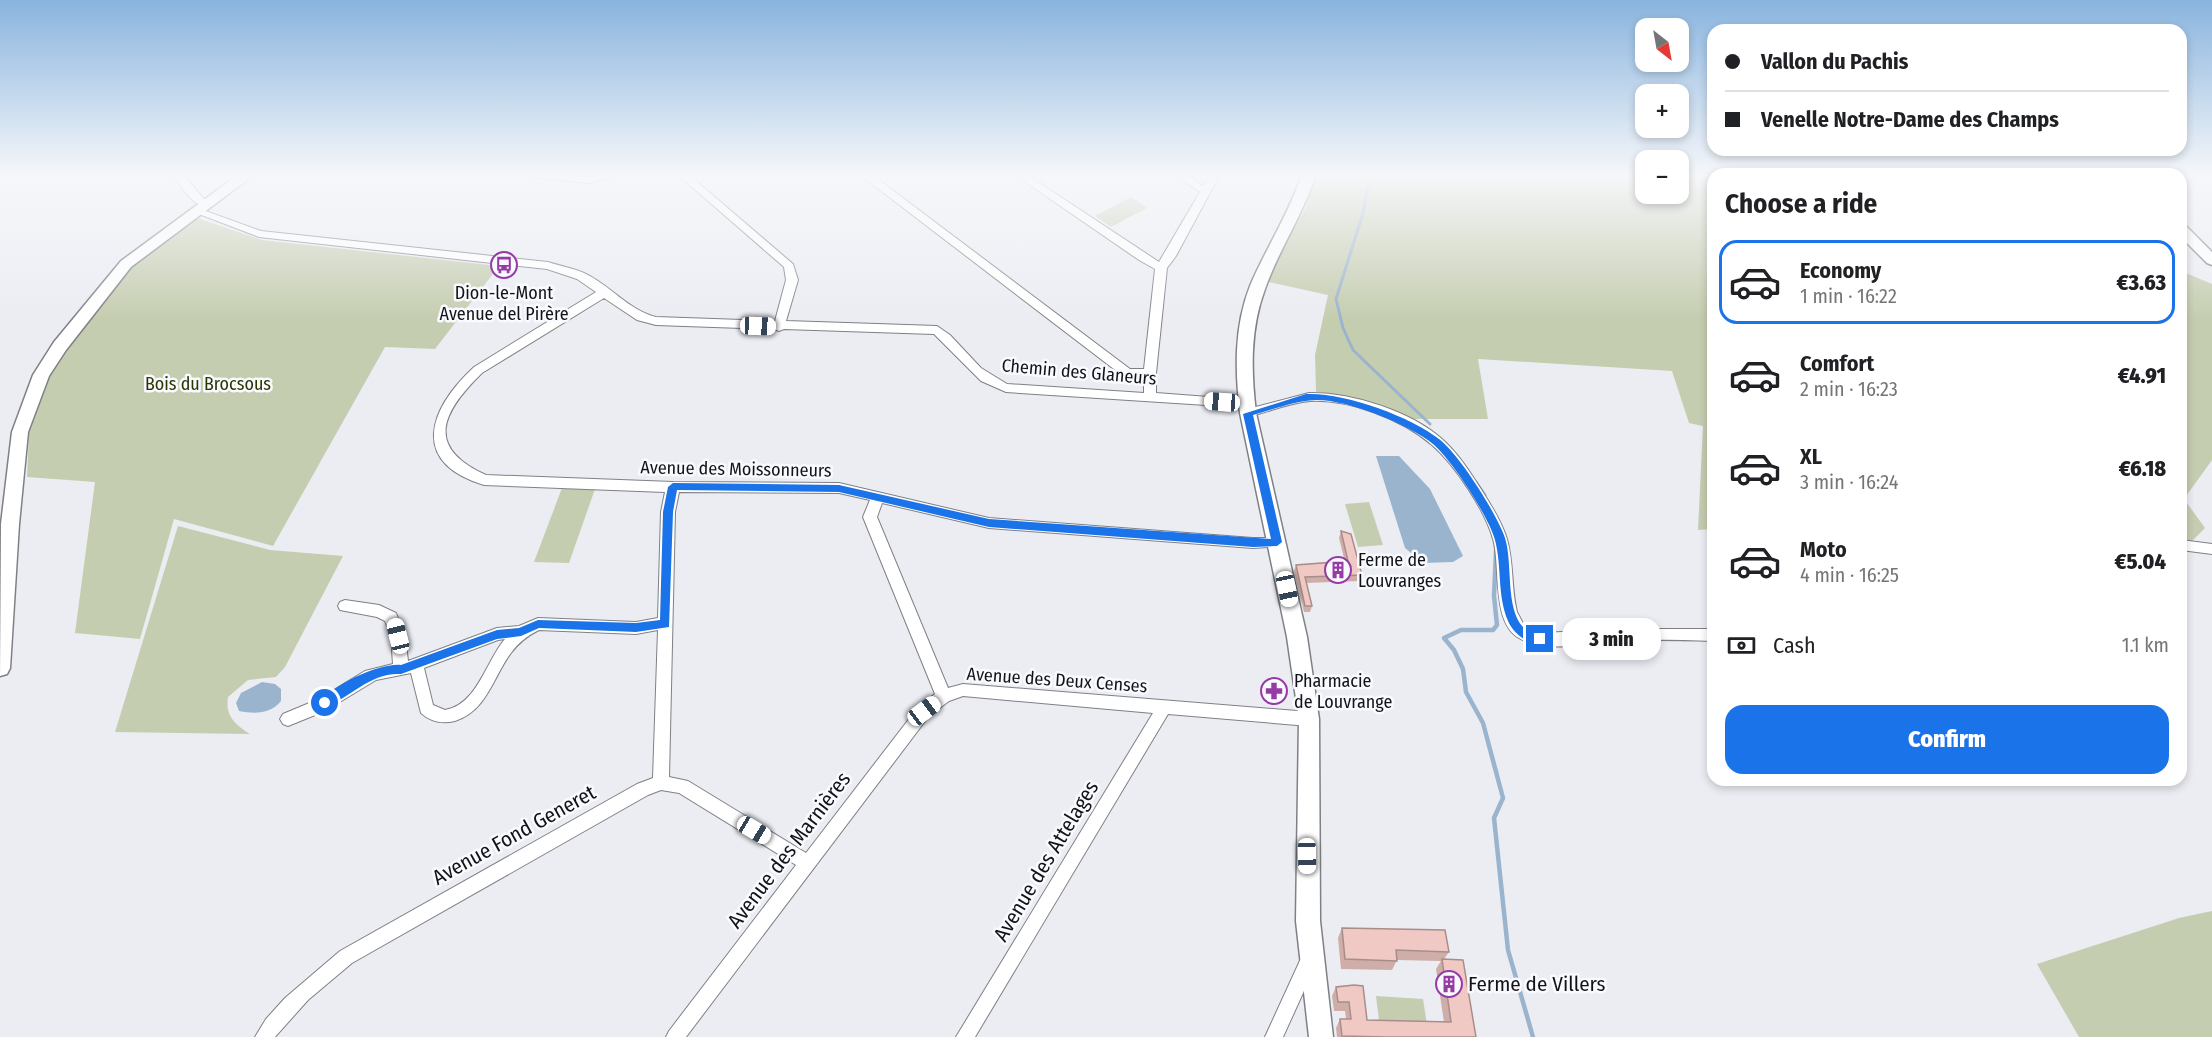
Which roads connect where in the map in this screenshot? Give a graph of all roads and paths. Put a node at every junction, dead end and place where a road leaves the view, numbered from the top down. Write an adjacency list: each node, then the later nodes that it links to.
1 (182, 222): 27 (street)
2 (233, 222): 11 (street, Chemin des Glaneurs)
3 (738, 222): 12 (street)
4 (928, 222): 13 (street)
5 (1090, 222): 10 (street)
6 (1188, 222): 10 (street)
7 (1290, 222): 17 (street)
8 (2187, 236): 9 (street)
9 (2212, 260)
10 (1161, 267): 14 (street)
11 (603, 293): 12 (street, Chemin des Glaneurs); 18 (street, Avenue des Moissonneurs)
12 (779, 327): 15 (street, Chemin des Glaneurs)
13 (1127, 373): 14 (street); 15 (street)
14 (1150, 373): 16 (street)
15 (1123, 395): 16 (street, Chemin des Glaneurs)
16 (1150, 397): 17 (street, Chemin des Glaneurs)
17 (1247, 407): 20 (street); 26 (street, Chemin des Glaneurs)
18 (673, 487): 19 (street, Avenue des Moissonneurs); 24 (street)
19 (878, 497): 20 (street, Avenue des Moissonneurs); 31 (street, Avenue des Deux Censes)
20 (1277, 542): 34 (street)
21 (2187, 546): 22 (street)
22 (2212, 549)
23 (345, 606): 30 (street)
24 (665, 624): 25 (street); 35 (street)
25 (521, 632): 28 (street); 28 (street)
26 (1707, 635)
27 (2, 638): 29 (street)
28 (416, 664): 30 (street)
29 (0, 668)
30 (401, 670): 33 (street)
31 (944, 696): 32 (street, Avenue des Deux Censes); 36 (street, Avenue des Marnières)
32 (1164, 707): 34 (street, Avenue des Deux Censes); 40 (street, Avenue des Attelages)
33 (288, 719)
34 (1309, 719): 37 (street)
35 (661, 783): 36 (street); 38 (street, Avenue Fond Generet)
36 (807, 862): 39 (street, Avenue des Marnières)
37 (1311, 956): 41 (street); 42 (street)
38 (264, 1037)
39 (675, 1037)
40 (965, 1037)
41 (1274, 1037)
42 (1321, 1037)

